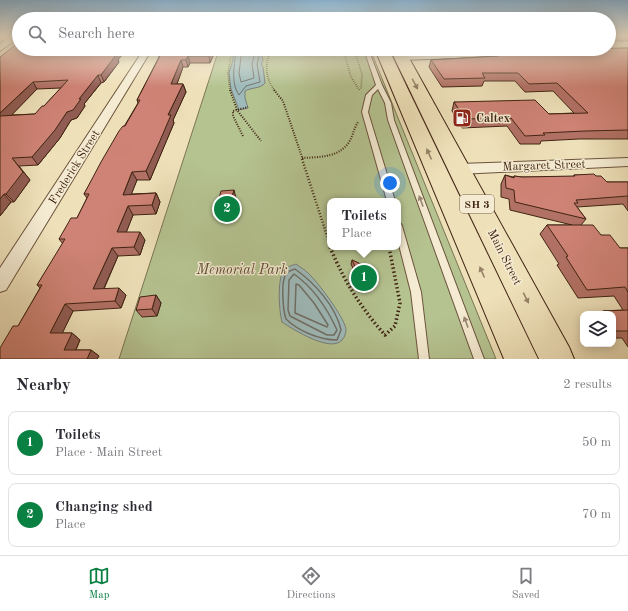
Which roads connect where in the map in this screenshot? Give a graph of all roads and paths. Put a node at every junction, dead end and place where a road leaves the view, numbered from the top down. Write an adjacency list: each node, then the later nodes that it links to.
1 (144, 56): 24 (street, Frederick Street)
2 (231, 56): 12 (path)
3 (268, 56): 16 (path)
4 (345, 56): 9 (path)
5 (369, 56): 8 (lane)
6 (393, 56): 10 (highway, SH 3)
7 (395, 56): 18 (highway, Main Street / SH 3, one-way to 18)
8 (379, 85): 10 (lane); 19 (lane)
9 (362, 93)
10 (397, 103): 26 (lane, one-way to 10); 27 (highway, SH 3, one-way to 10)
11 (247, 107): 12 (path)
12 (238, 110): 14 (path); 15 (path)
13 (361, 118): 16 (path)
14 (243, 136)
15 (261, 141)
16 (302, 158): 21 (path)
17 (628, 162): 18 (street, Margaret Street)
18 (459, 169): 28 (highway, Main Street / SH 3, one-way to 28)
19 (390, 198)
20 (401, 237): 25 (lane)
21 (327, 239)
22 (331, 250): 23 (path)
23 (390, 250)
24 (0, 284)
25 (424, 359)
26 (479, 359)
27 (521, 359)
28 (557, 359)

